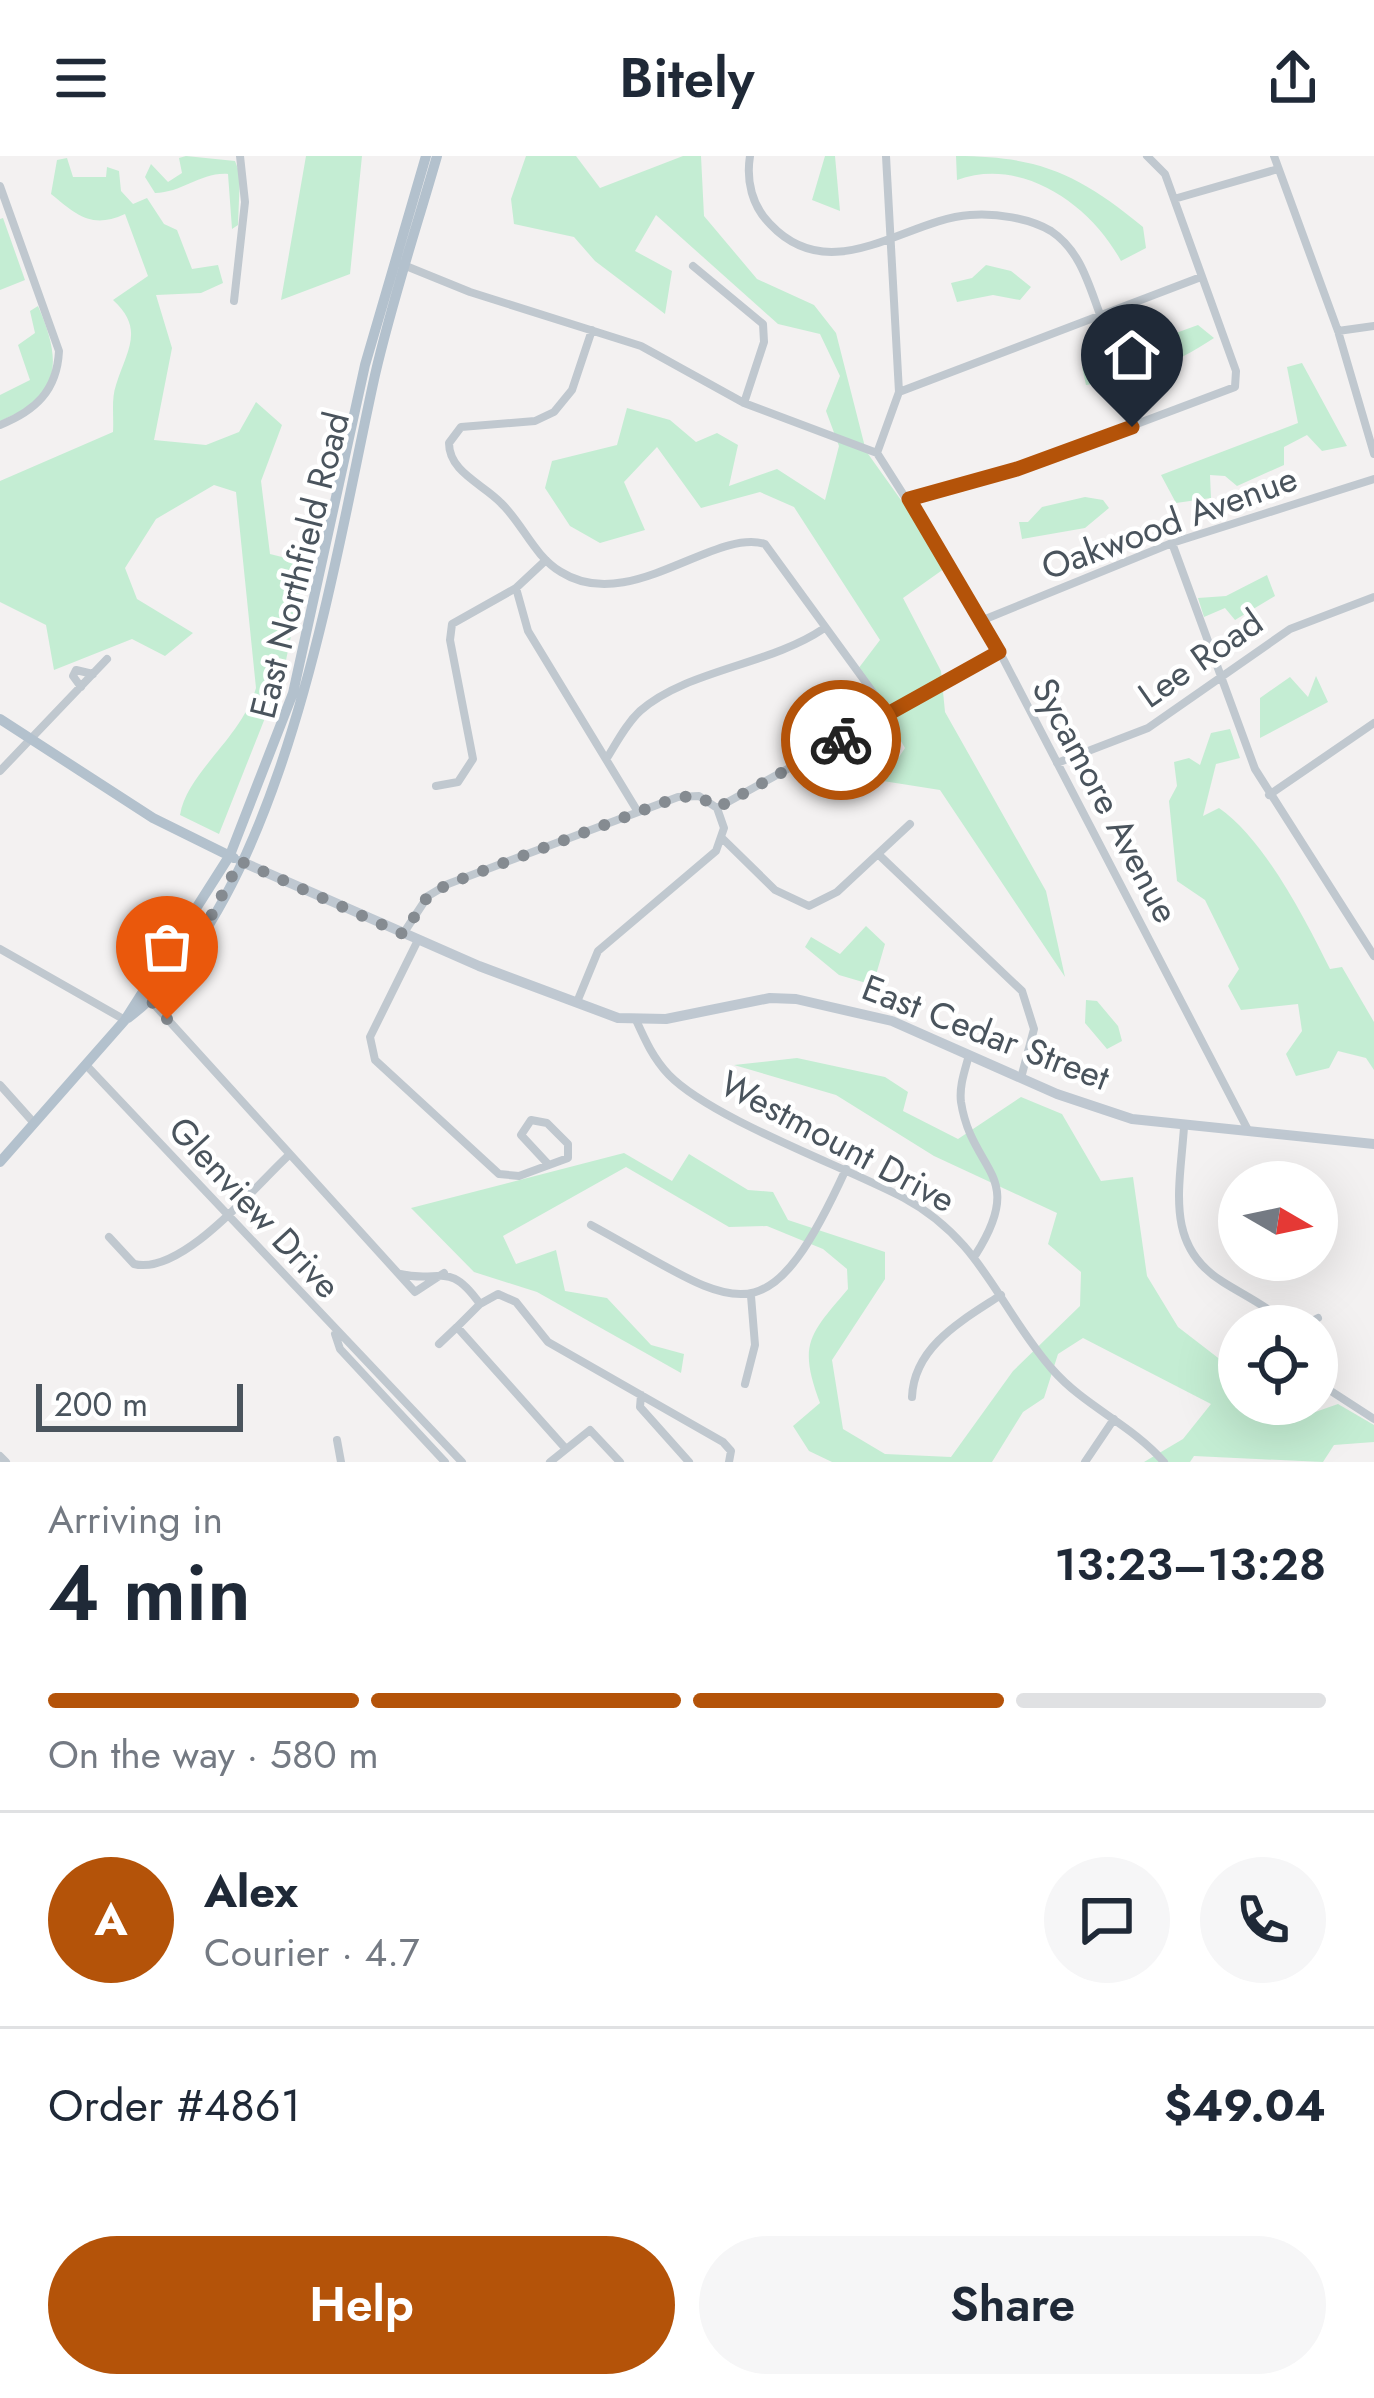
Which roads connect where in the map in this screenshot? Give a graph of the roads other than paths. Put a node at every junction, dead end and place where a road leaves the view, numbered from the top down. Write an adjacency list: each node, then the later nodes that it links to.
1 (240, 156): 15 (street)
2 (426, 156): 12 (main road, East Northfield Road)
3 (437, 156): 12 (main road, East Northfield Road)
4 (750, 156): 11 (street)
5 (886, 156): 11 (street)
6 (1147, 156): 10 (street)
7 (1274, 156): 8 (street)
8 (1279, 169): 10 (street); 19 (street)
9 (0, 186): 22 (street)
10 (1174, 199): 14 (street)
11 (891, 243): 16 (street); 20 (street)
12 (400, 264): 18 (street); 52 (main road, East Northfield Road)
13 (693, 266): 21 (street)
14 (1201, 277): 16 (street); 26 (street)
15 (235, 301)
16 (1100, 317): 20 (street)
17 (1374, 326): 19 (street)
18 (592, 329): 21 (street); 28 (street)
19 (1338, 331): 24 (street)
20 (899, 392): 23 (street)
21 (745, 403): 23 (street)
22 (0, 425)
23 (877, 453): 26 (street, Sycamore Avenue)
24 (1374, 454)
25 (1374, 479): 27 (street, Oakwood Avenue)
26 (909, 499): 31 (street, Sycamore Avenue)
27 (1172, 544): 31 (street, Oakwood Avenue); 36 (street)
28 (546, 560): 29 (street); 32 (street)
29 (516, 588): 42 (street); 45 (street)
30 (1374, 598): 36 (street, Lee Road)
31 (983, 620): 33 (street, Sycamore Avenue)
32 (823, 629): 38 (street); 42 (street)
33 (999, 652): 38 (street); 43 (street, Sycamore Avenue)
34 (107, 659): 35 (street)
35 (93, 674): 37 (street); 37 (street)
36 (1220, 677): 43 (street, Lee Road); 46 (street)
37 (81, 687): 41 (street)
38 (888, 713): 47 (street)
39 (0, 719): 41 (main road, East Cedar Street)
40 (1374, 723): 46 (street)
41 (31, 738): 44 (street); 52 (main road, East Cedar Street)
42 (608, 758): 48 (street)
43 (1057, 764): 68 (street, Sycamore Avenue)
44 (0, 772)
45 (436, 786)
46 (1269, 795): 57 (street)
47 (717, 808): 48 (street); 50 (street)
48 (638, 812): 53 (street)
49 (910, 824): 51 (street)
50 (723, 838): 51 (street); 59 (street)
51 (878, 854): 64 (street)
52 (235, 858): 53 (main road, East Cedar Street); 56 (main road, East Northfield Road); 58 (main road, East Northfield Road)
53 (403, 934): 54 (main road, East Cedar Street)
54 (418, 940): 59 (main road, East Cedar Street); 72 (street)
55 (0, 949): 60 (street)
56 (169, 954): 58 (main road); 60 (main road, East Northfield Road)
57 (1374, 956)
58 (151, 1001): 60 (main road, East Northfield Road); 70 (street)
59 (577, 1004): 61 (main road, East Cedar Street)
60 (125, 1020): 63 (main road, East Northfield Road)
61 (636, 1020): 62 (main road, East Cedar Street); 73 (street, Westmount Drive)
62 (969, 1054): 64 (main road, East Cedar Street); 77 (street)
63 (86, 1065): 66 (main road, East Northfield Road); 74 (street, Glenview Drive)
64 (1021, 1078): 67 (main road, East Cedar Street)
65 (0, 1085): 66 (street)
66 (34, 1123): 71 (main road, East Northfield Road)
67 (1184, 1127): 68 (main road, East Cedar Street); 83 (street)
68 (1249, 1132): 69 (main road, East Cedar Street)
69 (1374, 1144)
70 (289, 1154): 74 (street); 79 (street)
71 (0, 1162)
72 (547, 1163): 72 (street)
73 (846, 1169): 77 (street, Westmount Drive); 81 (street)
74 (225, 1215): 76 (street); 85 (street, Glenview Drive)
75 (591, 1225): 81 (street)
76 (110, 1237)
77 (976, 1255): 80 (street, Westmount Drive)
78 (444, 1273): 79 (street); 79 (street); 82 (street)
79 (398, 1274)
80 (1001, 1294): 90 (street); 91 (street, Westmount Drive)
81 (751, 1296): 87 (street)
82 (480, 1304): 84 (street); 88 (street)
83 (1256, 1305)
84 (457, 1328): 86 (street); 94 (street)
85 (334, 1332): 96 (street, Glenview Drive); 97 (street, Glenview Drive)
86 (440, 1344)
87 (746, 1384)
88 (641, 1395): 100 (street); 101 (street)
89 (1338, 1396): 92 (street)
90 (912, 1397)
91 (1114, 1419): 102 (street); 103 (street, Westmount Drive)
92 (1374, 1419)
93 (337, 1440): 95 (street)
94 (566, 1448): 98 (street); 99 (street)
95 (340, 1462)
96 (445, 1462)
97 (462, 1462)
98 (550, 1462)
99 (620, 1462)
100 (689, 1462)
101 (729, 1462)
102 (1085, 1462)
103 (1164, 1462)

